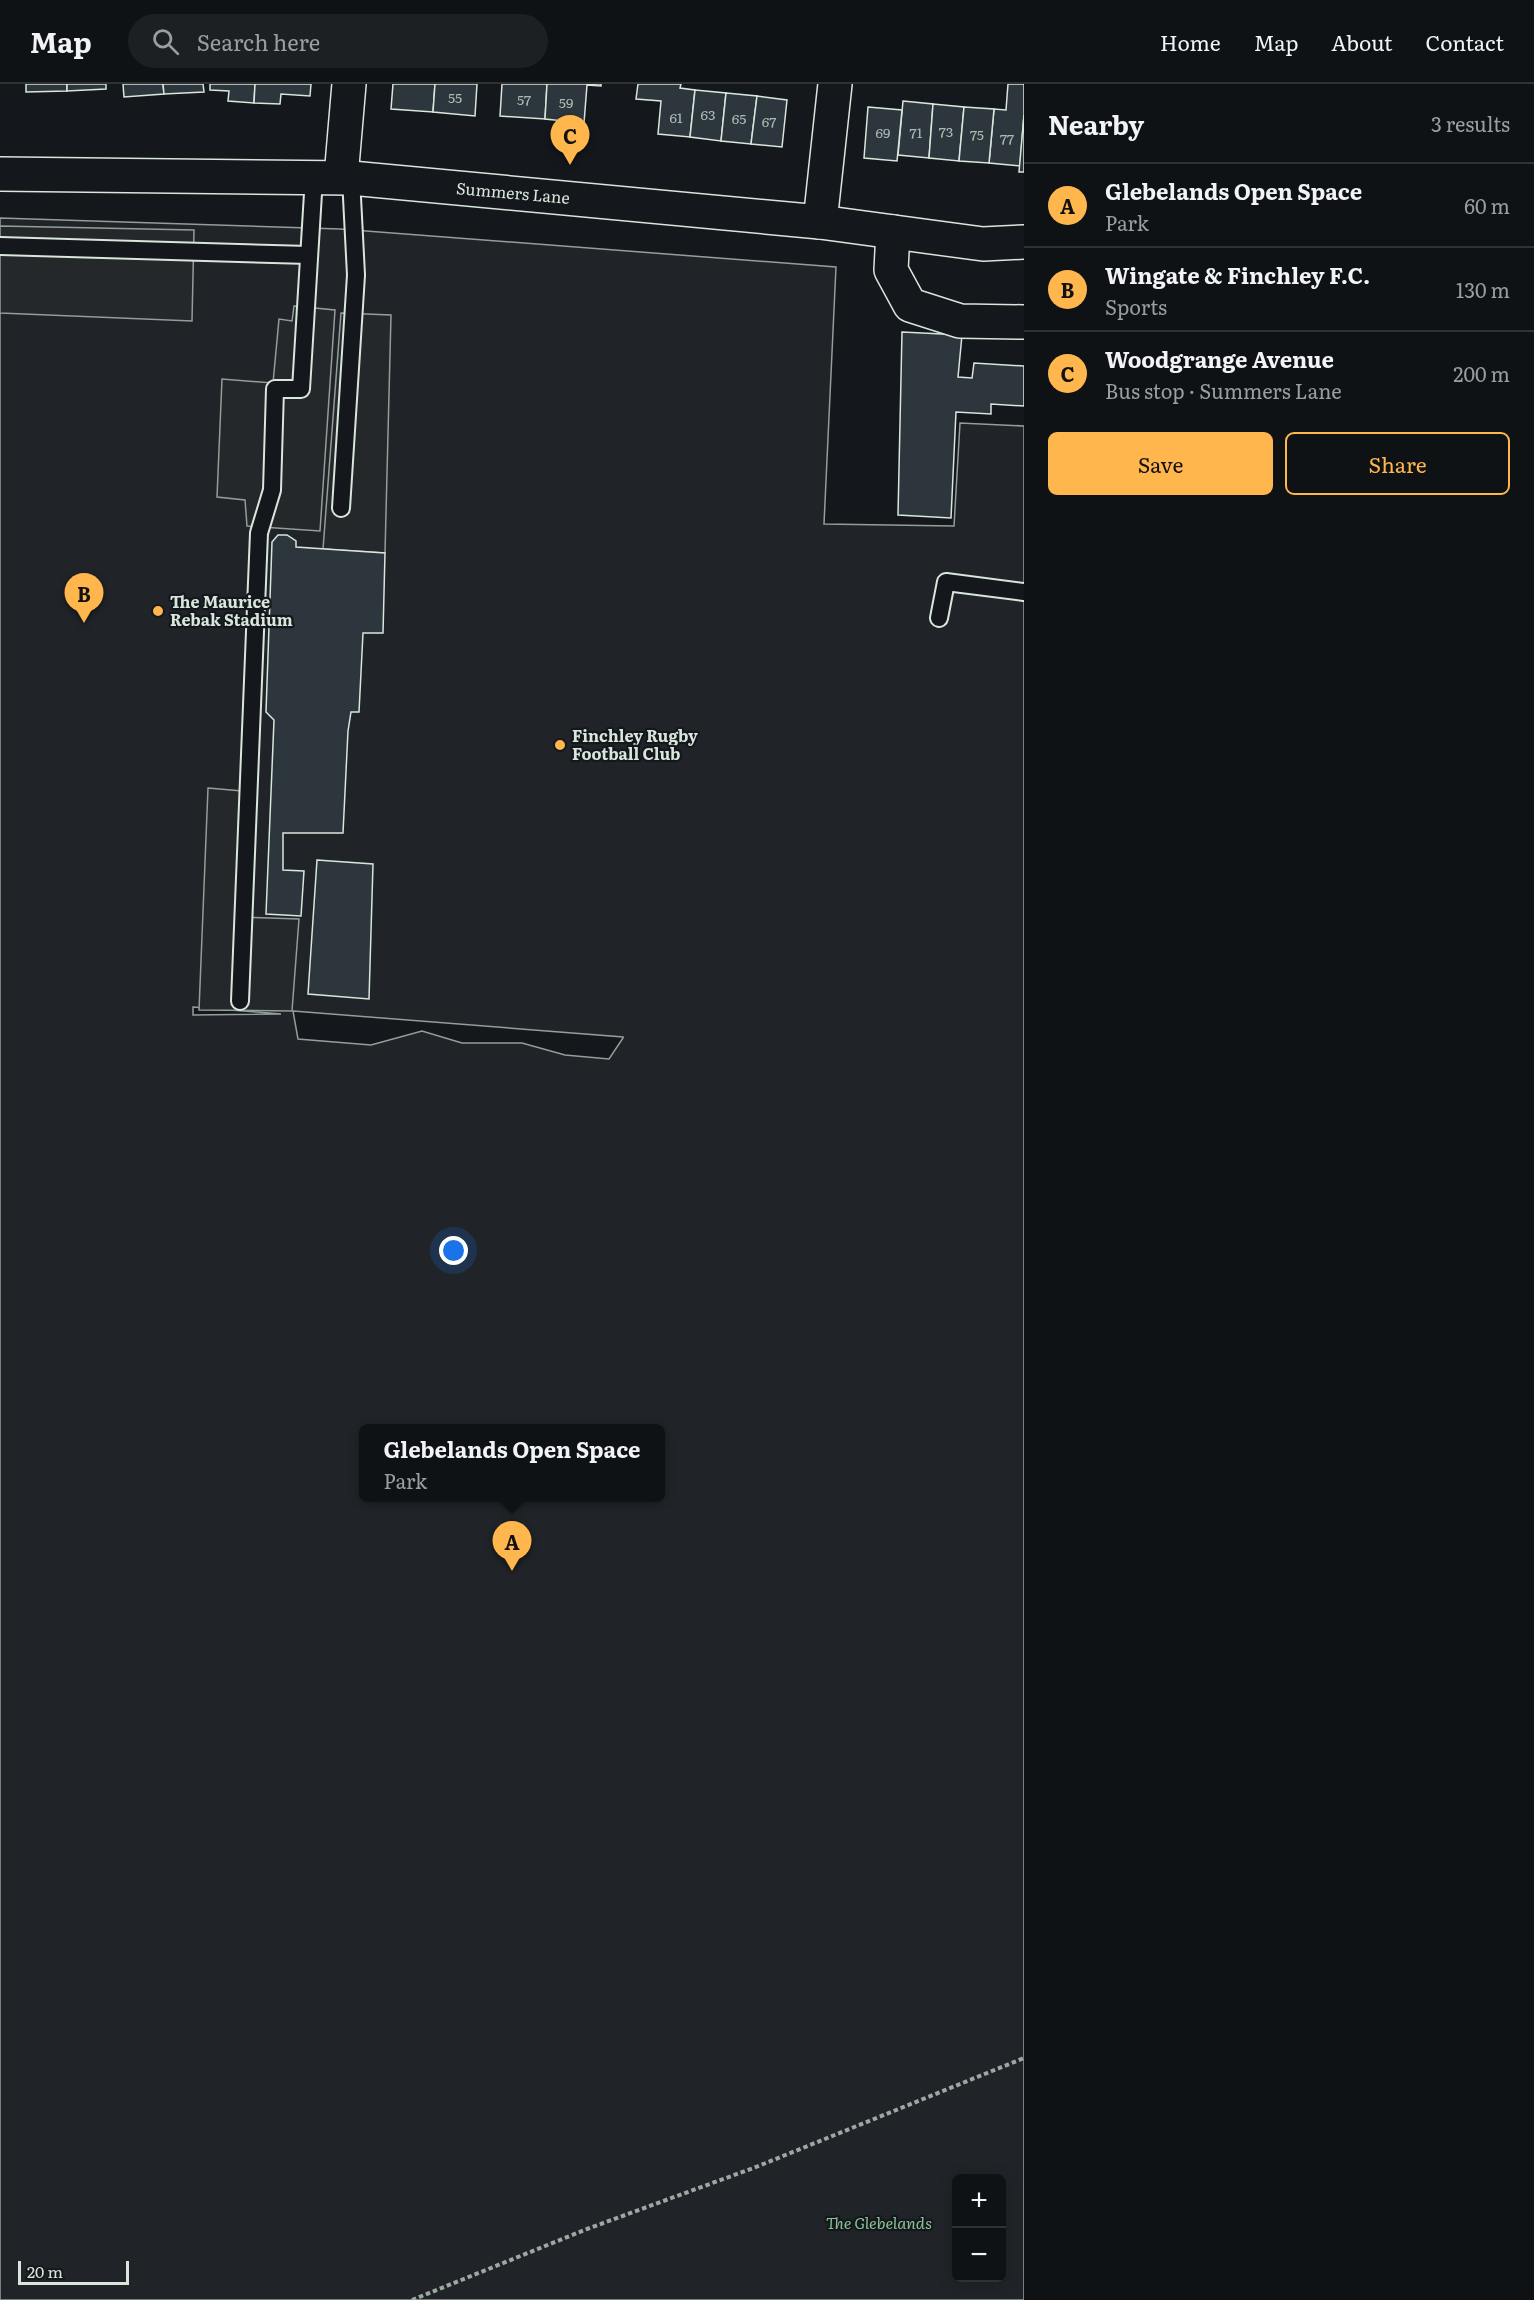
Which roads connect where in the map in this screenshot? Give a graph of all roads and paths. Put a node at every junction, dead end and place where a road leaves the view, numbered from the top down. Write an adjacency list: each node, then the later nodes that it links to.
1 (349, 84): 4 (street)
2 (835, 84): 5 (street)
3 (0, 174): 4 (street, Summers Lane)
4 (335, 177): 5 (street, Summers Lane); 9 (lane); 11 (lane)
5 (820, 222): 6 (street, Summers Lane)
6 (893, 232): 7 (street, Summers Lane); 10 (street)
7 (1024, 242)
8 (0, 246): 9 (lane)
9 (309, 255): 14 (lane)
10 (1024, 322)
11 (341, 508)
12 (1024, 592): 13 (lane)
13 (939, 618)
14 (240, 1000)
15 (1024, 2058): 16 (path)
16 (412, 2300)

